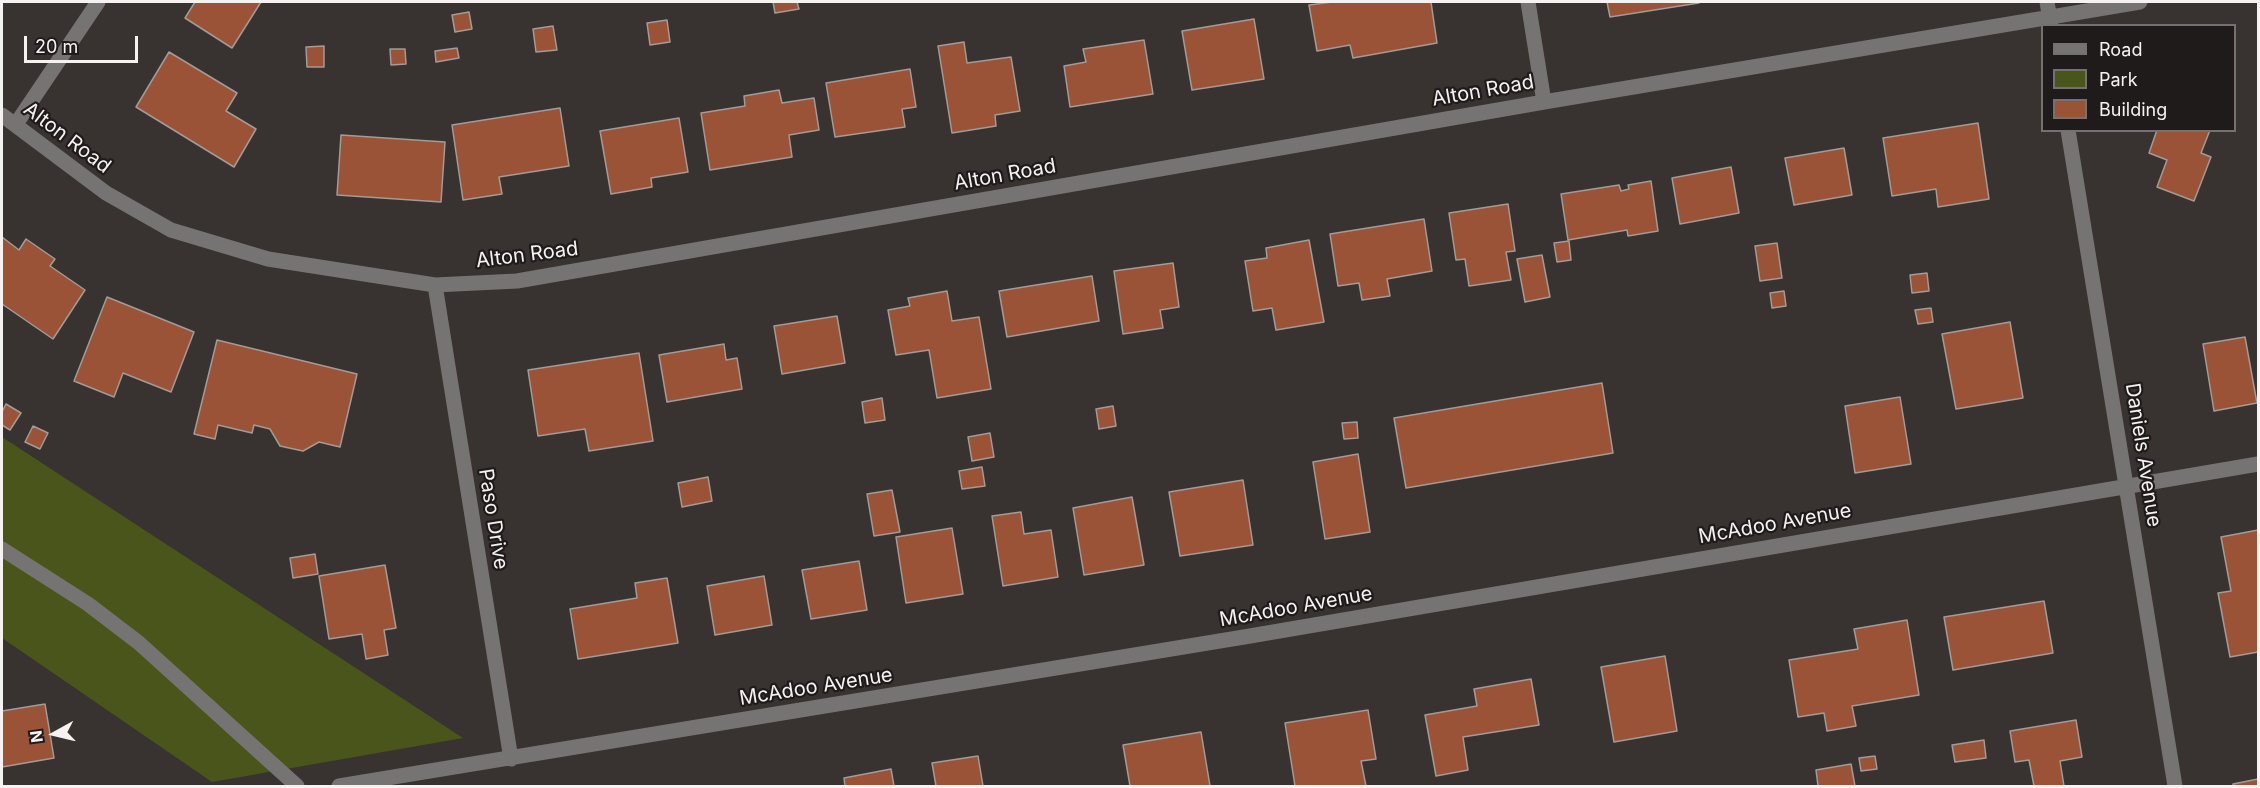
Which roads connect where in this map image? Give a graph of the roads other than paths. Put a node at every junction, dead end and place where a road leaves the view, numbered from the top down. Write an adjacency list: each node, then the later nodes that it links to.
1 (98, 2): 8 (street)
2 (1528, 2): 6 (street)
3 (2047, 2): 5 (street)
4 (2140, 2): 5 (street, Alton Road)
5 (2050, 22): 6 (street, Alton Road)
6 (1544, 102): 10 (street, Alton Road)
7 (2, 115): 8 (street, Alton Road)
8 (16, 124): 10 (street, Alton Road)
9 (2068, 132): 12 (street, Daniels Avenue)
10 (435, 285): 14 (street, Paso Drive)
11 (2259, 464): 12 (street, McAdoo Avenue)
12 (2127, 485): 14 (street, McAdoo Avenue); 18 (street, Daniels Avenue)
13 (2, 549): 16 (street)
14 (511, 759): 15 (street, McAdoo Avenue)
15 (384, 784): 17 (street, McAdoo Avenue)
16 (297, 786)
17 (339, 786)
18 (2175, 786)

